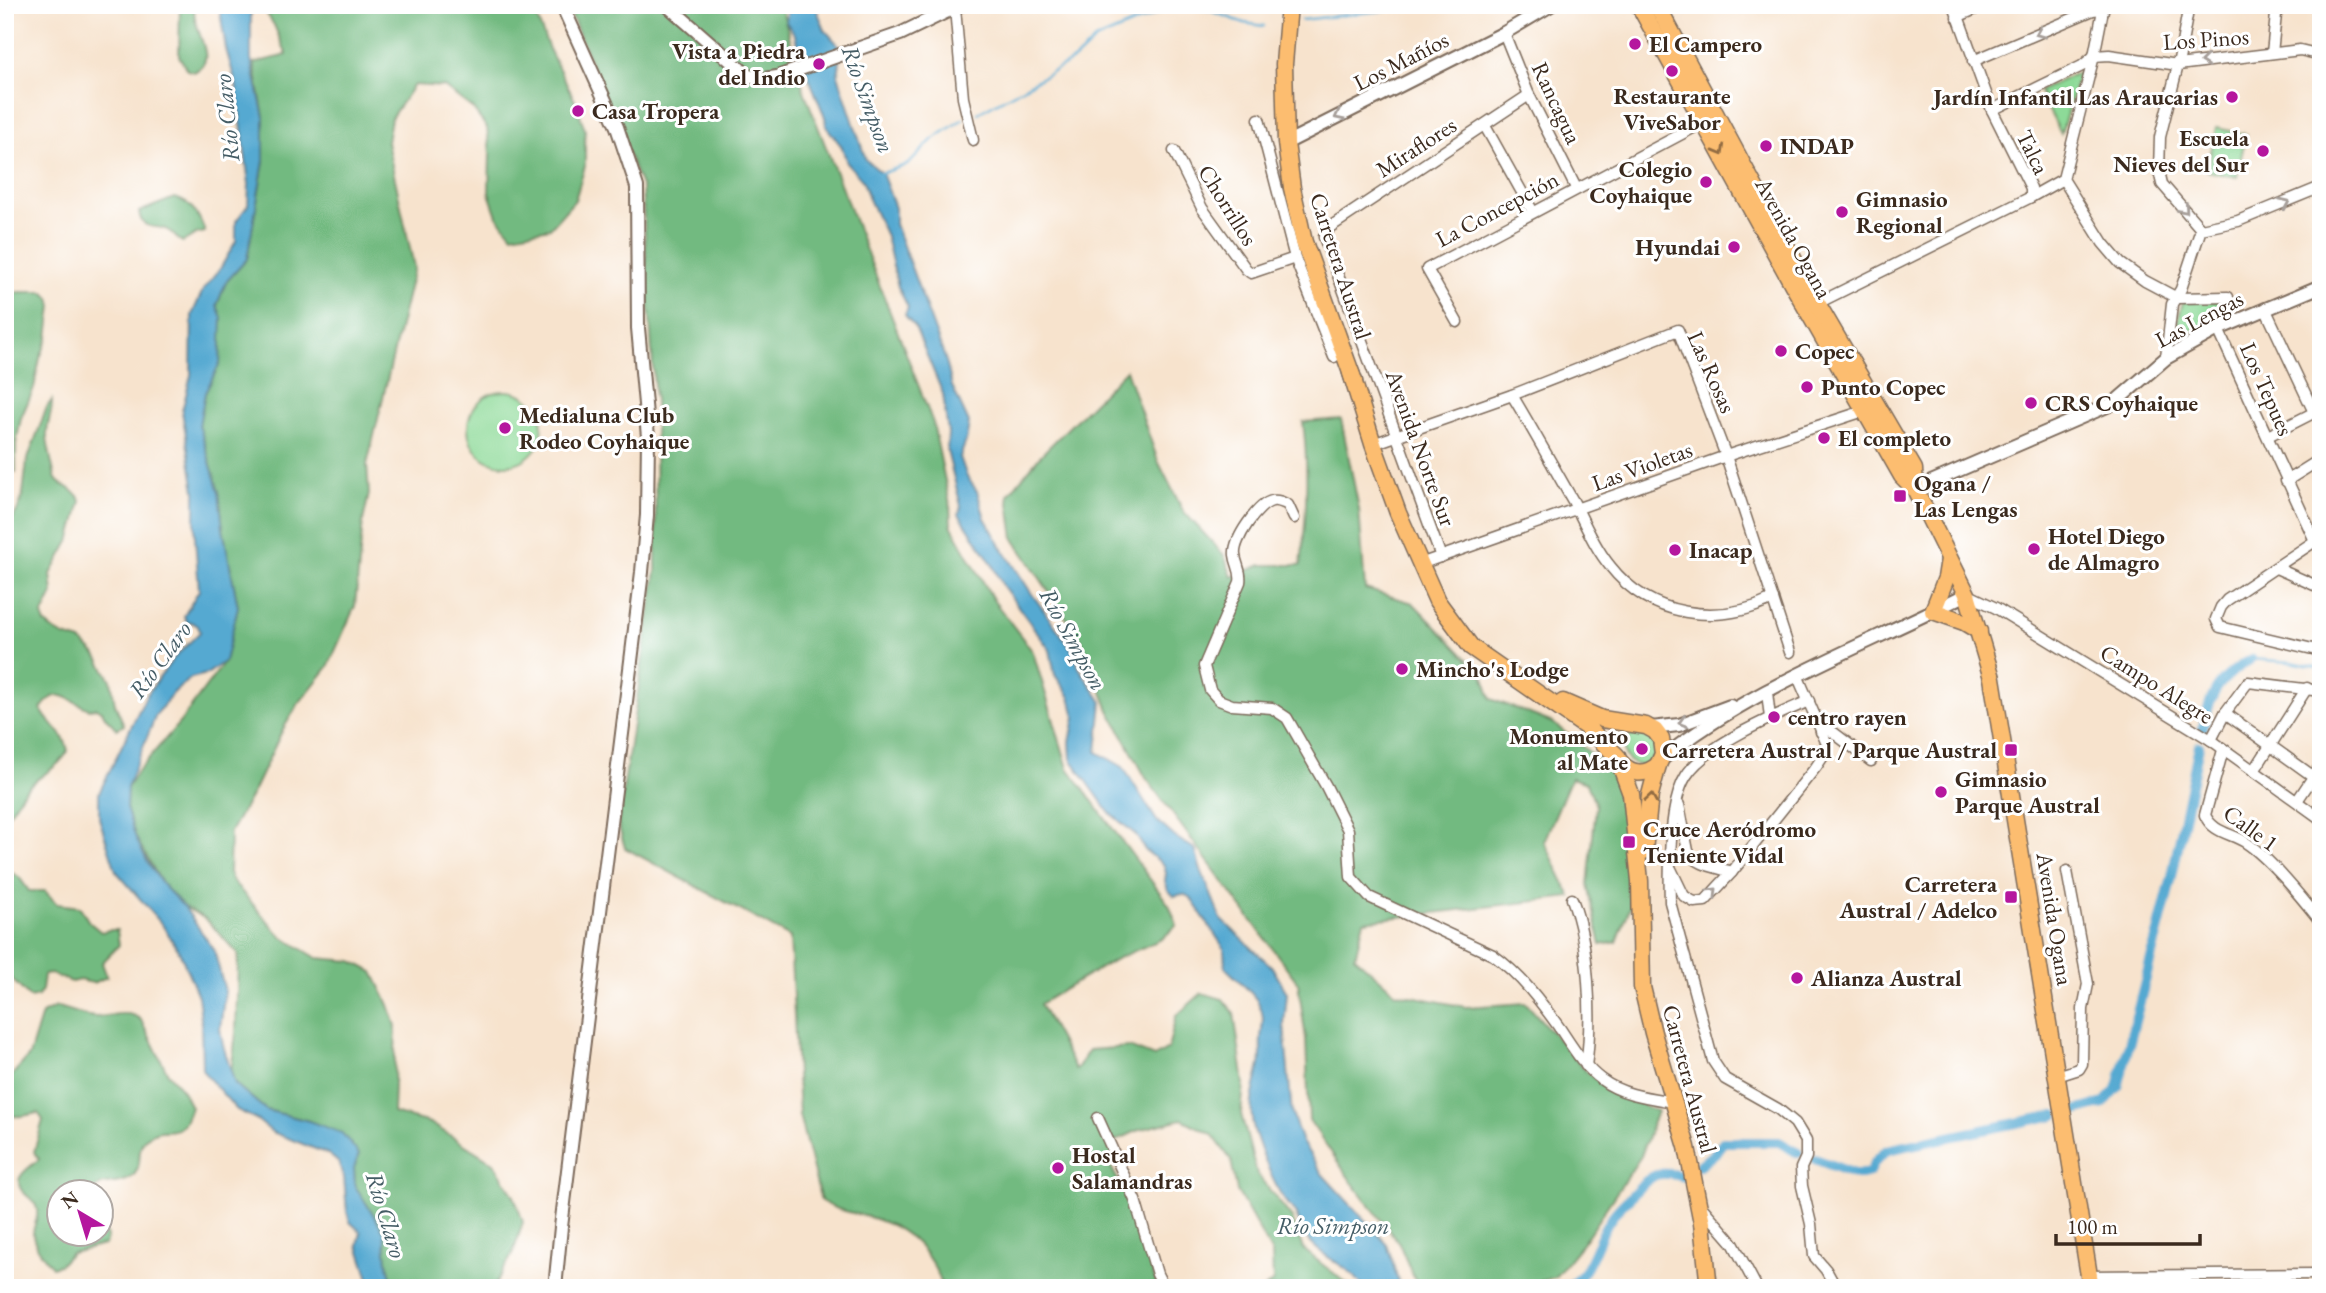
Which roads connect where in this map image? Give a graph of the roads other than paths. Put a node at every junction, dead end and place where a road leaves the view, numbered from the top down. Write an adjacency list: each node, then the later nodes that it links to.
1 (562, 5): 105 (street)
2 (667, 5): 11 (street)
3 (1289, 5): 26 (main road, Carretera Austral)
4 (1551, 5): 14 (street, Los Mañíos)
5 (1639, 5): 23 (main road, Avenida Ogana)
6 (1657, 5): 23 (main road, Avenida Ogana)
7 (1954, 5): 13 (street, Talca)
8 (1985, 5): 13 (street)
9 (2189, 5): 19 (street)
10 (2277, 5): 15 (street)
11 (957, 7): 25 (street)
12 (2104, 7): 17 (street); 18 (street, one-way to 18)
13 (1957, 17): 18 (street, Talca)
14 (1504, 33): 20 (street, Rancagua); 26 (street, Los Mañíos, one-way to 26)
15 (2272, 53): 16 (street, Los Pinos); 19 (street, Los Pinos, one-way to 19)
16 (2321, 55)
17 (2094, 56): 19 (street, Los Pinos); 21 (street); 29 (street)
18 (1973, 61): 21 (street, Talca)
19 (2178, 65): 34 (street, one-way to 34)
20 (1529, 94): 24 (street, Miraflores); 30 (street, Rancagua)
21 (1992, 110): 32 (street, Talca)
22 (1259, 119): 28 (street)
23 (1710, 119): 30 (street, La Concepción); 40 (main road, Avenida Ogana)
24 (1485, 126): 33 (street); 35 (street, Miraflores)
25 (973, 140)
26 (1286, 143): 28 (street, Los Mañíos); 51 (main road, Carretera Austral)
27 (1174, 151): 36 (street, Chorrillos)
28 (1269, 153): 36 (street)
29 (2063, 179): 32 (street); 39 (street)
30 (1576, 188): 33 (street, La Concepción)
31 (2320, 190): 34 (street, one-way to 31)
32 (2031, 197): 40 (street)
33 (1533, 212): 42 (street, La Concepción)
34 (2201, 229): 39 (street)
35 (1325, 233): 49 (street, Avenida Norte Sur)
36 (1295, 258): 44 (street)
37 (2321, 286): 41 (street, Las Lengas)
38 (2228, 297): 39 (street)
39 (2177, 299): 45 (street)
40 (1812, 306): 48 (main road, Avenida Ogana)
41 (2265, 308): 43 (street, Las Lengas); 47 (street)
42 (1457, 323)
43 (2218, 329): 45 (street, Las Lengas); 50 (street, Los Tepues)
44 (1334, 357)
45 (2166, 358): 55 (street, Las Lengas)
46 (1512, 395): 49 (street, Las Rosas); 52 (street, Las Rosas); 56 (street)
47 (2316, 408): 50 (street)
48 (1871, 409): 52 (street, Las Violetas); 55 (main road, Avenida Ogana)
49 (1397, 436): 51 (street, Las Rosas); 59 (street, Avenida Norte Sur)
50 (2268, 436): 54 (street, Los Tepues)
51 (1375, 443): 61 (main road, Carretera Austral)
52 (1726, 456): 56 (street, Las Violetas); 65 (street, Las Rosas)
53 (2321, 459): 54 (street)
54 (2286, 481): 58 (street, Los Tepues)
55 (1915, 489): 60 (main road, Avenida Ogana)
56 (1578, 510): 59 (street, Las Violetas); 65 (street)
57 (1294, 518): 98 (street)
58 (2318, 539): 62 (street)
59 (1441, 557): 61 (street, Las Violetas)
60 (1949, 559): 64 (main road, Avenida Ogana); 66 (main road)
61 (1420, 564): 71 (main road, Carretera Austral)
62 (2276, 568): 63 (street); 68 (street)
63 (2321, 588)
64 (1967, 594): 66 (street); 67 (main road, Avenida Ogana); 80 (street, Campo Alegre)
65 (1773, 599): 69 (street, Las Rosas)
66 (1933, 611): 67 (main road); 70 (street)
67 (1979, 631): 99 (main road, Avenida Ogana)
68 (2321, 651)
69 (1790, 652)
70 (1798, 677): 74 (street); 75 (street)
71 (1527, 686): 78 (main road, Carretera Austral); 83 (main road, Carretera Austral)
72 (2307, 688): 73 (street); 76 (street); 81 (street)
73 (2321, 691)
74 (1764, 693): 77 (street); 78 (street, one-way to 78); 85 (street)
75 (1809, 701): 77 (street); 79 (street)
76 (2225, 713): 80 (street); 81 (street)
77 (1770, 718): 89 (street)
78 (1644, 727): 83 (main road); 85 (main road)
79 (1821, 732): 84 (street); 94 (street)
80 (2211, 740): 82 (street, Campo Alegre)
81 (2269, 746): 87 (street); 88 (street)
82 (2224, 750): 87 (street, Campo Alegre); 97 (street, Calle 1)
83 (1618, 759): 85 (main road); 95 (main road, Carretera Austral)
84 (1871, 761)
85 (1660, 762): 95 (main road, Carretera Austral, one-way to 85)
86 (2321, 765): 88 (street)
87 (2254, 771): 90 (street, Campo Alegre)
88 (2317, 779): 90 (street)
89 (1677, 794): 92 (street); 94 (street)
90 (2297, 801): 91 (street, Campo Alegre)
91 (2321, 819)
92 (1670, 865): 94 (street, one-way to 94); 109 (street)
93 (2067, 871): 99 (street)
94 (1732, 872)
95 (1640, 881): 100 (main road, Carretera Austral)
96 (1572, 899): 98 (street)
97 (2321, 922)
98 (1586, 1066): 100 (street)
99 (2057, 1076): 104 (main road, Avenida Ogana)
100 (1674, 1102): 102 (main road, Carretera Austral)
101 (1097, 1118): 106 (street)
102 (1698, 1203): 107 (main road, Carretera Austral); 108 (street)
103 (2321, 1274): 104 (street)
104 (2090, 1282)
105 (555, 1288)
106 (1164, 1288)
107 (1709, 1288)
108 (1757, 1288)
109 (1836, 1288)

